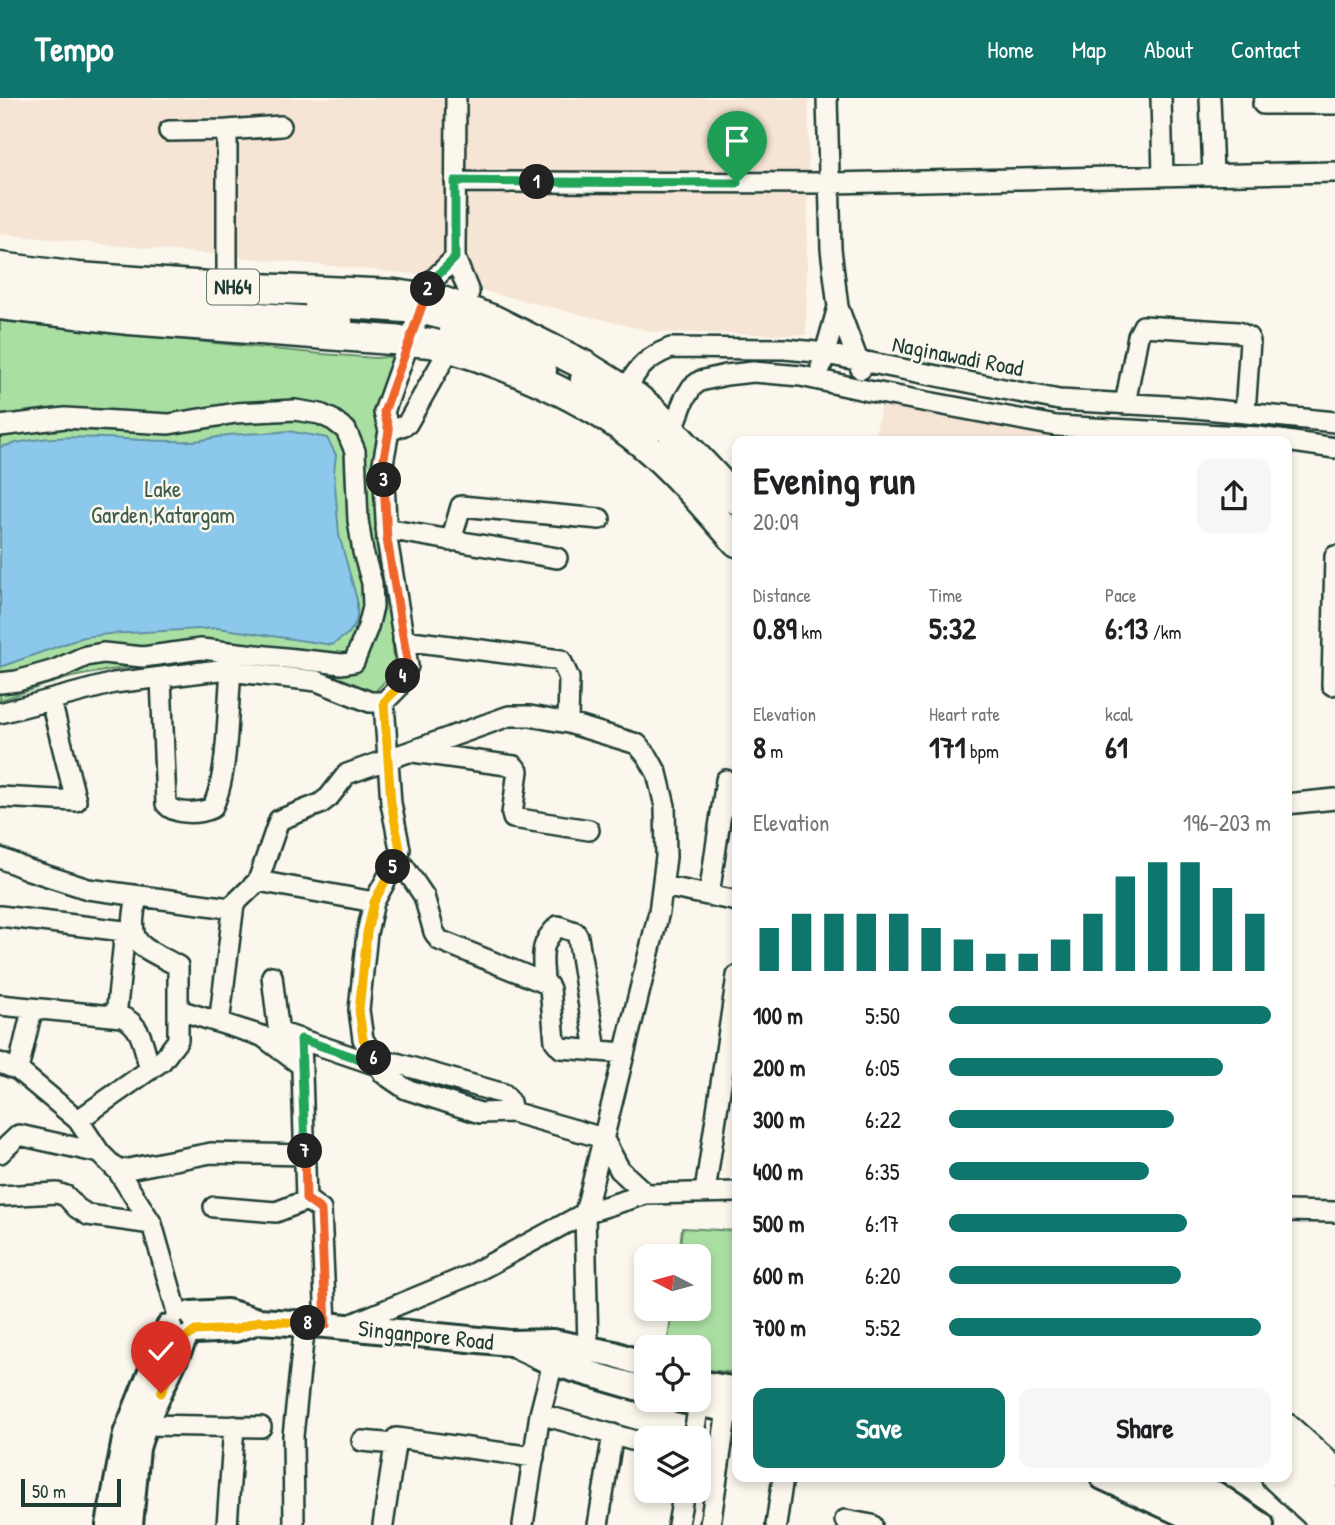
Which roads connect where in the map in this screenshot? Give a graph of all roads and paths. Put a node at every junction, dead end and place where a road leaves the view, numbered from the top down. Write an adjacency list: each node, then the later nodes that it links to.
1 (456, 98): 13 (street)
2 (827, 98): 14 (street)
3 (1161, 98): 12 (street)
4 (1210, 98): 11 (street)
5 (1263, 104): 6 (street)
6 (1335, 104)
7 (281, 127): 8 (street)
8 (227, 130): 9 (street); 18 (street)
9 (169, 131)
10 (1335, 172): 11 (street)
11 (1213, 174): 12 (street)
12 (1163, 175): 14 (street)
13 (455, 181): 14 (street); 15 (street)
14 (831, 183): 21 (street)
15 (455, 258): 22 (street); 23 (street)
16 (0, 267): 18 (highway, NH64)
17 (0, 282): 19 (main road)
18 (227, 292): 19 (main road); 22 (highway, NH64)
19 (86, 293): 22 (main road)
20 (0, 305): 22 (highway, NH64)
21 (838, 307): 24 (street); 25 (street)
22 (418, 319): 23 (highway, NH64); 23 (highway, NH64); 34 (street)
23 (458, 327): 30 (highway, NH64); 30 (highway, NH64); 34 (street)
24 (824, 354): 25 (street, Naginawadi Road); 26 (street); 30 (street, Naginawadi Road)
25 (858, 361): 27 (street); 28 (street, Naginawadi Road)
26 (817, 379): 27 (street); 39 (street)
27 (869, 391): 35 (street)
28 (1059, 400): 29 (street, Naginawadi Road); 35 (street)
29 (1125, 404): 31 (street, Naginawadi Road); 31 (street)
30 (618, 406): 39 (highway, NH64)
31 (1245, 414): 32 (street, Naginawadi Road)
32 (1335, 422)
33 (0, 426): 52 (street)
34 (389, 431): 44 (street)
35 (1056, 433): 36 (street)
36 (1106, 435): 37 (street)
37 (1145, 436)
38 (1292, 442): 40 (street)
39 (666, 447): 41 (highway, NH64); 43 (main road); 45 (highway, NH64)
40 (1335, 448)
41 (732, 496)
42 (600, 519): 46 (street)
43 (732, 519)
44 (387, 529): 46 (street); 49 (street)
45 (732, 535)
46 (451, 541): 48 (street)
47 (1335, 556): 53 (street)
48 (558, 558)
49 (403, 640): 55 (street); 57 (street)
50 (231, 672): 51 (street); 51 (street); 55 (street)
51 (161, 678): 54 (street)
52 (0, 683)
53 (1332, 684)
54 (51, 701): 56 (street); 61 (street)
55 (384, 702): 59 (street)
56 (0, 713)
57 (568, 723): 58 (street); 68 (street)
58 (413, 752): 59 (street); 64 (street)
59 (387, 760): 66 (street); 67 (street)
60 (726, 780): 69 (street)
61 (0, 797)
62 (1335, 799): 63 (street)
63 (1292, 803)
64 (589, 830)
65 (0, 858): 70 (street)
66 (398, 858): 72 (street); 77 (street)
67 (258, 881): 72 (street); 73 (street)
68 (663, 887): 69 (street); 86 (street)
69 (709, 895): 71 (street)
70 (136, 896): 73 (street); 75 (street)
71 (732, 900)
72 (374, 902): 87 (street)
73 (234, 904): 83 (street)
74 (0, 916): 75 (street)
75 (129, 932): 81 (street); 82 (street)
76 (272, 976): 84 (street)
77 (544, 982): 85 (street); 85 (street)
78 (0, 1005): 80 (street)
79 (732, 1009): 98 (street)
80 (32, 1010): 82 (street); 89 (street)
81 (179, 1010): 88 (street); 90 (street)
82 (116, 1016): 90 (street)
83 (220, 1016)
84 (301, 1039): 87 (street); 88 (street)
85 (596, 1051): 86 (street)
86 (624, 1053): 93 (street)
87 (377, 1065): 93 (street)
88 (302, 1066): 96 (street)
89 (9, 1067): 91 (street)
90 (150, 1070): 91 (street)
91 (78, 1120): 95 (street)
92 (9, 1132): 94 (street); 95 (street)
93 (603, 1138): 100 (street); 106 (street)
94 (0, 1153)
95 (100, 1153): 97 (street)
96 (305, 1155): 97 (street); 102 (street)
97 (118, 1171): 107 (street)
98 (705, 1192): 99 (street); 100 (street)
99 (732, 1192)
100 (646, 1194): 106 (street)
101 (0, 1196): 107 (street)
102 (307, 1200): 103 (street); 109 (street)
103 (214, 1207)
104 (1292, 1211): 105 (street)
105 (1335, 1212)
106 (585, 1213): 109 (street); 111 (street)
107 (152, 1224): 108 (street)
108 (183, 1325): 109 (main road, Singanpore Road); 119 (main road); 140 (main road)
109 (326, 1325): 110 (main road, Singanpore Road); 143 (street)
110 (510, 1343): 111 (main road, Singanpore Road); 113 (main road, Singanpore Road)
111 (588, 1349): 112 (main road, Singanpore Road)
112 (634, 1361)
113 (554, 1363): 114 (main road, Singanpore Road); 118 (street)
114 (634, 1386)
115 (711, 1400): 116 (main road)
116 (732, 1404)
117 (732, 1409): 148 (street)
118 (540, 1414): 123 (street); 127 (street)
119 (144, 1425): 120 (street); 141 (main road)
120 (234, 1426): 121 (street); 142 (street)
121 (261, 1427)
122 (1292, 1433): 129 (highway)
123 (613, 1434): 124 (street); 146 (street)
124 (634, 1440)
125 (362, 1441): 126 (street)
126 (395, 1444): 127 (street); 144 (street)
127 (534, 1457): 145 (street)
128 (1292, 1464): 137 (highway)
129 (1335, 1472)
130 (1292, 1478): 139 (highway)
131 (782, 1482): 149 (street)
132 (1114, 1482): 151 (main road)
133 (1152, 1482): 152 (highway)
134 (1187, 1482): 153 (main road)
135 (1281, 1482): 154 (highway)
136 (682, 1503): 147 (street)
137 (1335, 1505)
138 (845, 1520): 150 (street)
139 (1335, 1521)
140 (109, 1525)
141 (130, 1525)
142 (227, 1525)
143 (294, 1525)
144 (383, 1525)
145 (523, 1525)
146 (598, 1525)
147 (678, 1525)
148 (710, 1525)
149 (776, 1525)
150 (872, 1525)
151 (1208, 1525)
152 (1238, 1525)
153 (1261, 1525)
154 (1328, 1525)

